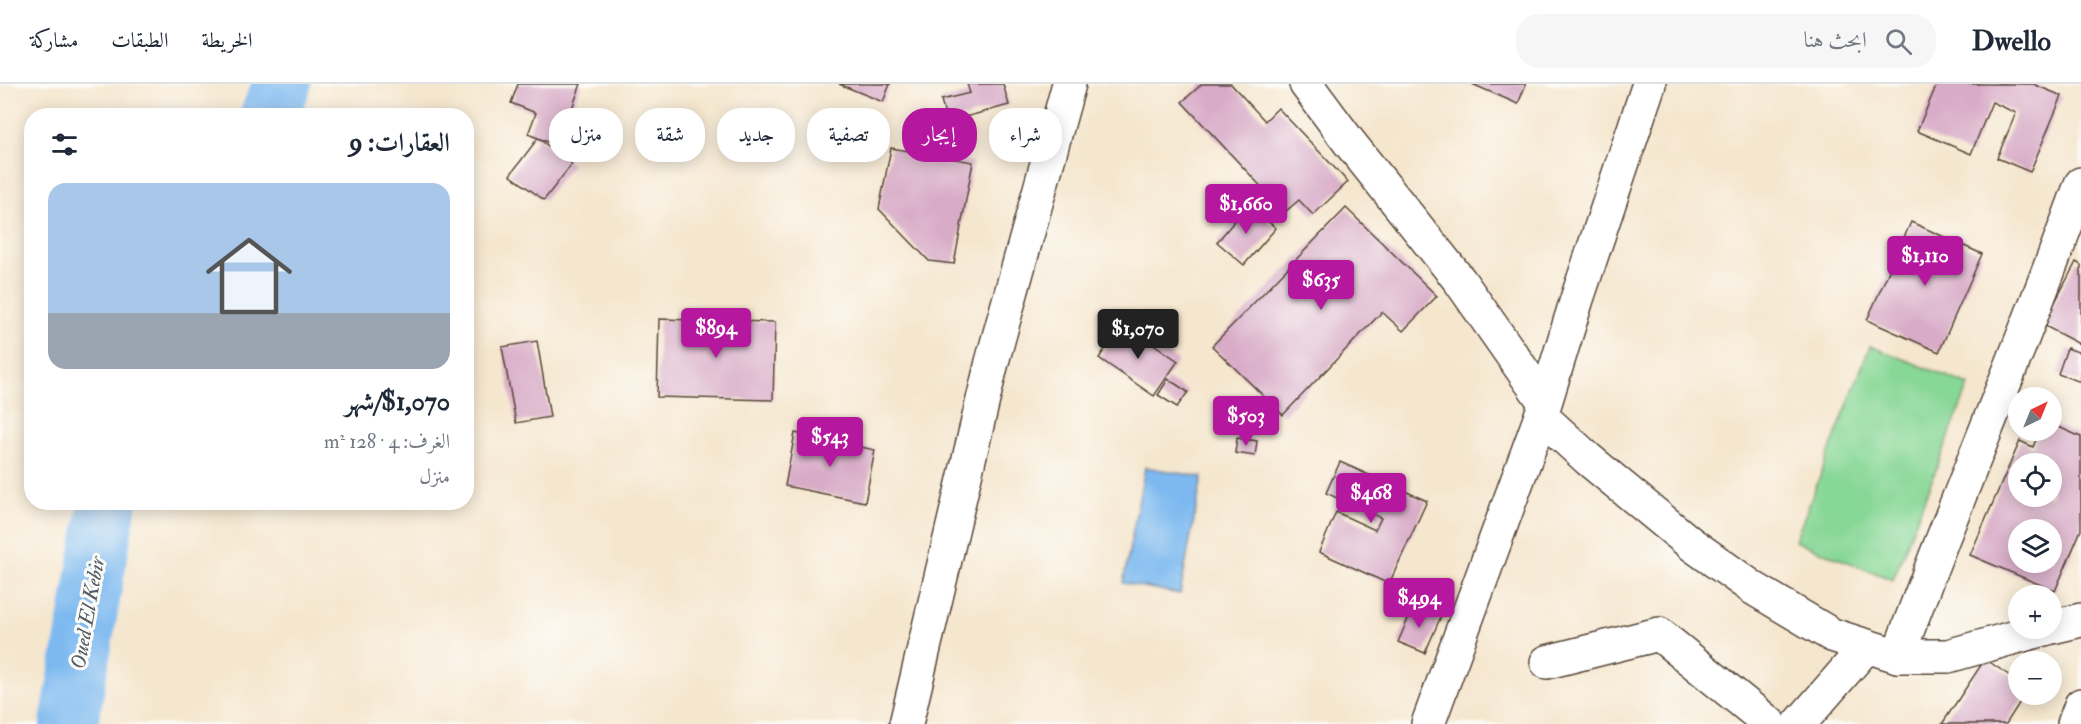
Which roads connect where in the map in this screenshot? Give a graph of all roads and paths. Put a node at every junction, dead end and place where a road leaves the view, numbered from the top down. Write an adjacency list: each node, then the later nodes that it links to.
1 (1069, 84): 13 (street)
2 (1306, 84): 5 (street)
3 (1649, 84): 5 (street)
4 (2081, 184): 10 (street)
5 (1542, 409): 9 (street); 14 (street)
6 (2081, 620): 7 (street)
7 (2062, 625)
8 (2010, 639): 10 (street)
9 (1867, 646): 10 (street); 16 (street)
10 (1898, 656)
11 (1547, 662): 15 (street)
12 (2081, 705): 17 (street)
13 (906, 724)
14 (1428, 724)
15 (1770, 724)
16 (1799, 724)
17 (2074, 724)

